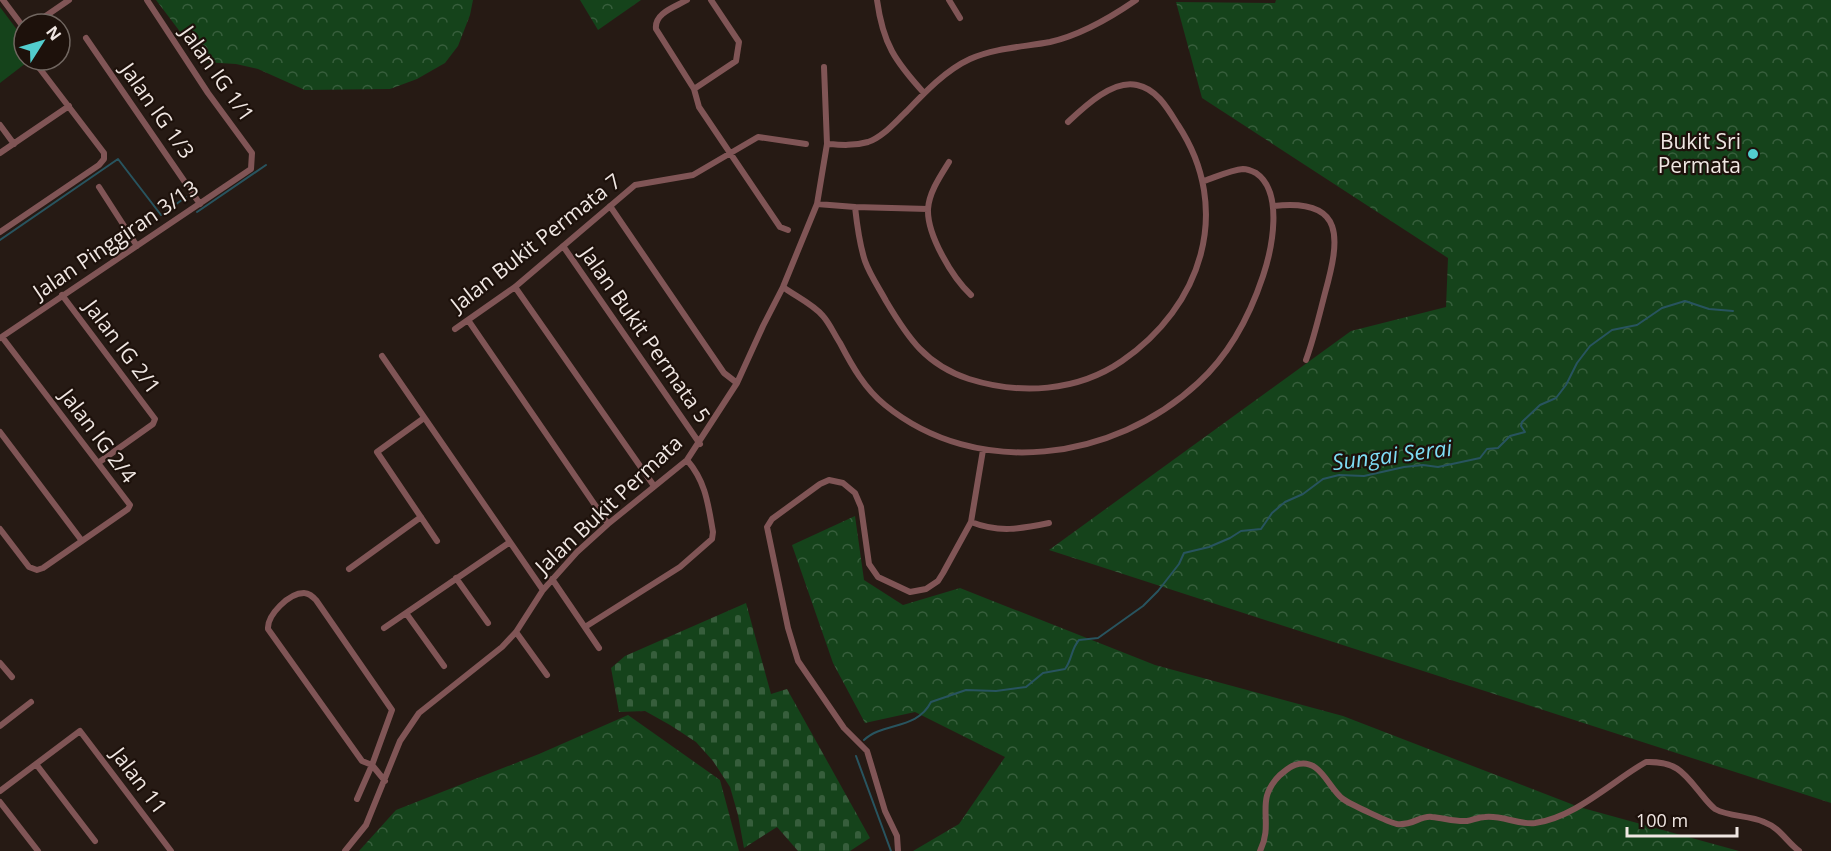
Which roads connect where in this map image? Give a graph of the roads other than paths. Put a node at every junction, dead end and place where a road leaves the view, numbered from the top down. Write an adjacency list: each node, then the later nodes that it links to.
1 (69, 0): 8 (street)
2 (147, 0): 24 (street, Jalan IG 1/1)
3 (687, 0): 13 (street)
4 (711, 0): 13 (street)
5 (877, 0): 14 (street)
6 (949, 0): 9 (street)
7 (1136, 0): 14 (street)
8 (52, 12)
9 (960, 18)
10 (86, 38): 27 (street, Jalan IG 1/3)
11 (824, 67): 20 (street, Jalan Bukit Permata)
12 (42, 72): 15 (street)
13 (694, 89): 21 (street)
14 (924, 93): 20 (street)
15 (69, 106): 18 (street); 34 (street)
16 (1068, 122): 25 (street)
17 (0, 125): 18 (street)
18 (14, 144): 22 (street)
19 (806, 144): 21 (street, Jalan Bukit Permata 7)
20 (827, 144): 28 (street, Jalan Bukit Permata)
21 (730, 152): 29 (street, Jalan Bukit Permata 7); 33 (street)
22 (0, 153)
23 (949, 162): 32 (street)
24 (251, 169): 27 (street, Jalan Pinggiran 3/13)
25 (1204, 181): 30 (street); 31 (street)
26 (99, 187): 35 (street)
27 (200, 204): 35 (street, Jalan Pinggiran 3/13)
28 (817, 204): 31 (street); 38 (street, Jalan Bukit Permata)
29 (610, 206): 36 (street, Jalan Bukit Permata 7); 46 (street)
30 (1274, 206): 45 (street); 50 (street)
31 (855, 207): 32 (street)
32 (928, 209): 40 (street)
33 (788, 230)
34 (0, 232)
35 (137, 246): 39 (street, Jalan Pinggiran 3/13)
36 (562, 246): 37 (street, Jalan Bukit Permata 7); 49 (street, Jalan Bukit Permata 5)
37 (515, 287): 41 (street, Jalan Bukit Permata 7); 53 (street)
38 (783, 287): 46 (street, Jalan Bukit Permata); 50 (street)
39 (62, 295): 43 (street, Jalan Pinggiran 3/13); 52 (street, Jalan IG 2/1)
40 (971, 295)
41 (468, 320): 42 (street, Jalan Bukit Permata 7); 57 (street)
42 (455, 329)
43 (1, 337): 52 (street, Jalan IG 2/4)
44 (382, 356): 47 (street)
45 (1306, 360)
46 (737, 383): 49 (street, Jalan Bukit Permata)
47 (424, 418): 54 (street); 61 (street)
48 (0, 432): 59 (street)
49 (699, 444): 51 (street, Jalan Bukit Permata)
50 (983, 450): 55 (street)
51 (687, 460): 53 (street, Jalan Bukit Permata); 68 (street)
52 (98, 463): 59 (street, Jalan IG 2/4)
53 (654, 486): 57 (street, Jalan Bukit Permata)
54 (421, 517): 60 (street); 62 (street)
55 (971, 522): 56 (street); 88 (street)
56 (1049, 523)
57 (608, 524): 64 (street, Jalan Bukit Permata)
58 (0, 529): 59 (street, Jalan IG 2/4)
59 (82, 541)
60 (438, 542)
61 (510, 542): 63 (street); 65 (street)
62 (349, 569)
63 (456, 578): 66 (street); 67 (street)
64 (552, 579): 65 (street, Jalan Bukit Permata); 68 (street)
65 (543, 590): 70 (street, Jalan Bukit Permata)
66 (406, 613): 69 (street); 73 (street)
67 (488, 622)
68 (585, 627): 71 (street)
69 (384, 628)
70 (516, 632): 74 (street); 80 (street, Jalan Bukit Permata)
71 (599, 648)
72 (0, 663): 75 (street)
73 (444, 666)
74 (547, 675)
75 (12, 677)
76 (31, 702): 77 (street)
77 (0, 726)
78 (36, 764): 81 (street); 84 (street); 86 (street, Jalan 11)
79 (372, 765): 79 (street); 80 (street); 82 (street)
80 (385, 781): 87 (street, Jalan Bukit Permata)
81 (0, 792)
82 (357, 799)
83 (0, 802): 85 (street)
84 (95, 842)
85 (38, 851)
86 (171, 851)
87 (345, 851)
88 (898, 851)
89 (1260, 851): 90 (street)
90 (1799, 851)

